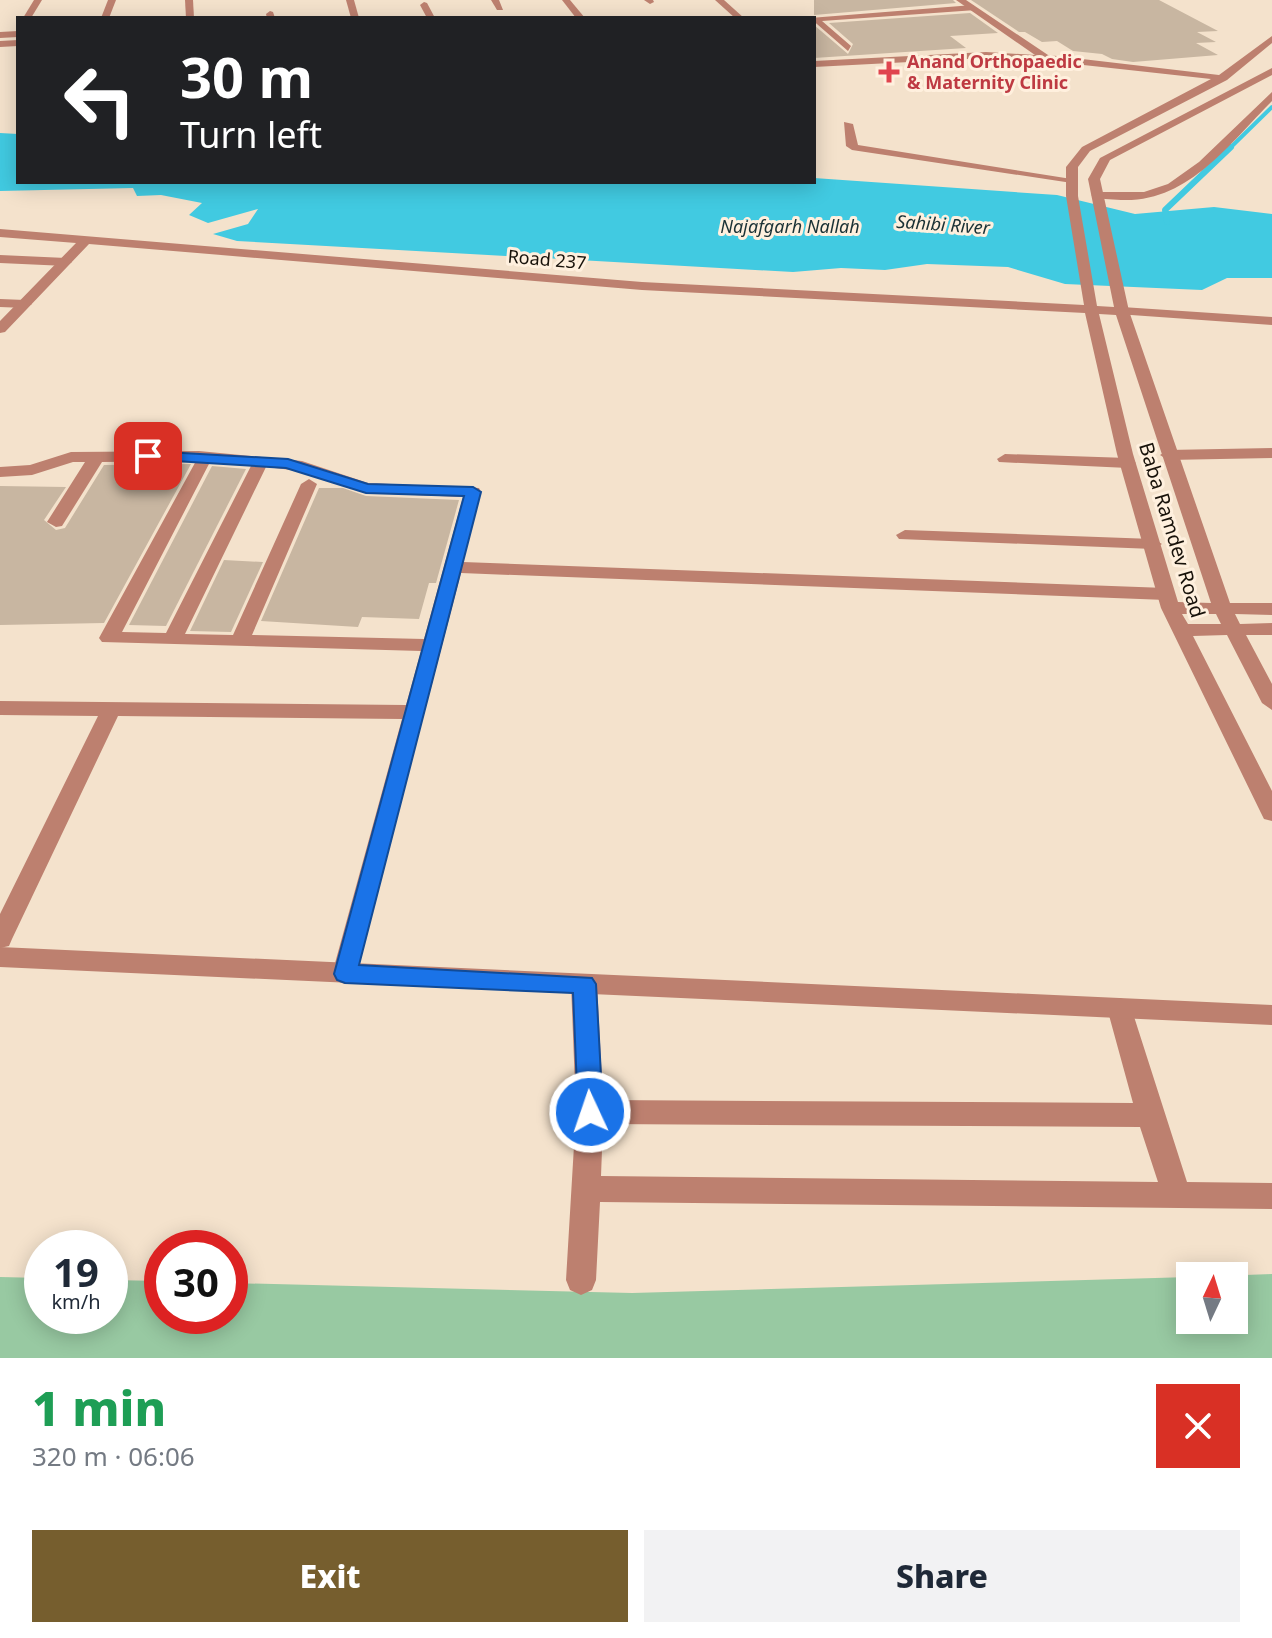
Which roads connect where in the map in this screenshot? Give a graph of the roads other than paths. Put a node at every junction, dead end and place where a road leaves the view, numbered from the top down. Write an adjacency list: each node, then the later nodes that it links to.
1 (566, 0): 9 (street)
2 (719, 0): 10 (street)
3 (868, 0): 7 (street)
4 (960, 0): 6 (street)
5 (424, 5): 8 (street)
6 (973, 8): 7 (street); 15 (street)
7 (888, 14): 11 (street)
8 (430, 16)
9 (579, 16)
10 (738, 16)
11 (816, 19)
12 (816, 21): 14 (street)
13 (1272, 39): 18 (street)
14 (848, 48)
15 (1047, 58): 16 (street); 18 (street)
16 (816, 64)
17 (1272, 71): 19 (street)
18 (1221, 78): 19 (street); 23 (street)
19 (1258, 80): 20 (street); 24 (street)
20 (1272, 81)
21 (1272, 95): 24 (street)
22 (848, 124): 23 (street)
23 (1072, 189): 24 (street); 31 (street, Baba Ramdev Road)
24 (1097, 197): 32 (street)
25 (0, 233): 26 (street, Road 237)
26 (86, 240): 28 (street); 31 (street, Road 237)
27 (0, 259): 28 (street)
28 (66, 262): 30 (street)
29 (0, 303): 30 (street)
30 (25, 304): 34 (street)
31 (1091, 309): 32 (street, Road 237); 40 (street, Baba Ramdev Road)
32 (1122, 311): 33 (street, Road 237); 36 (street)
33 (1272, 321)
34 (0, 329)
35 (1272, 453): 36 (street)
36 (1168, 455): 49 (street)
37 (97, 456): 42 (street); 44 (street); 47 (street)
38 (1005, 459): 40 (street)
39 (203, 463): 54 (street)
40 (1128, 463): 46 (street, Baba Ramdev Road)
41 (259, 466): 54 (street)
42 (0, 472)
43 (309, 484): 55 (street)
44 (56, 522)
45 (905, 535): 46 (street)
46 (1153, 544): 48 (street, Baba Ramdev Road)
47 (453, 567): 48 (street); 56 (street)
48 (1168, 601): 49 (street); 53 (street, Baba Ramdev Road)
49 (1222, 608): 50 (street); 51 (street)
50 (1272, 609)
51 (1233, 629): 52 (street); 53 (street); 57 (street)
52 (1272, 629)
53 (1180, 630): 61 (street, Baba Ramdev Road)
54 (173, 639): 55 (street)
55 (240, 641): 56 (street)
56 (432, 645): 60 (street)
57 (1272, 703)
58 (0, 708): 59 (street)
59 (111, 709): 60 (street); 62 (street)
60 (414, 712): 64 (street)
61 (1272, 813)
62 (0, 939)
63 (0, 957): 64 (street)
64 (345, 974): 65 (street)
65 (584, 984): 66 (street); 68 (street)
66 (1120, 1008): 67 (street); 69 (street)
67 (1272, 1015)
68 (590, 1112): 69 (street); 70 (street)
69 (1150, 1115): 71 (street)
70 (584, 1189): 71 (street); 73 (street)
71 (1177, 1195): 72 (street)
72 (1272, 1196)
73 (581, 1280)

